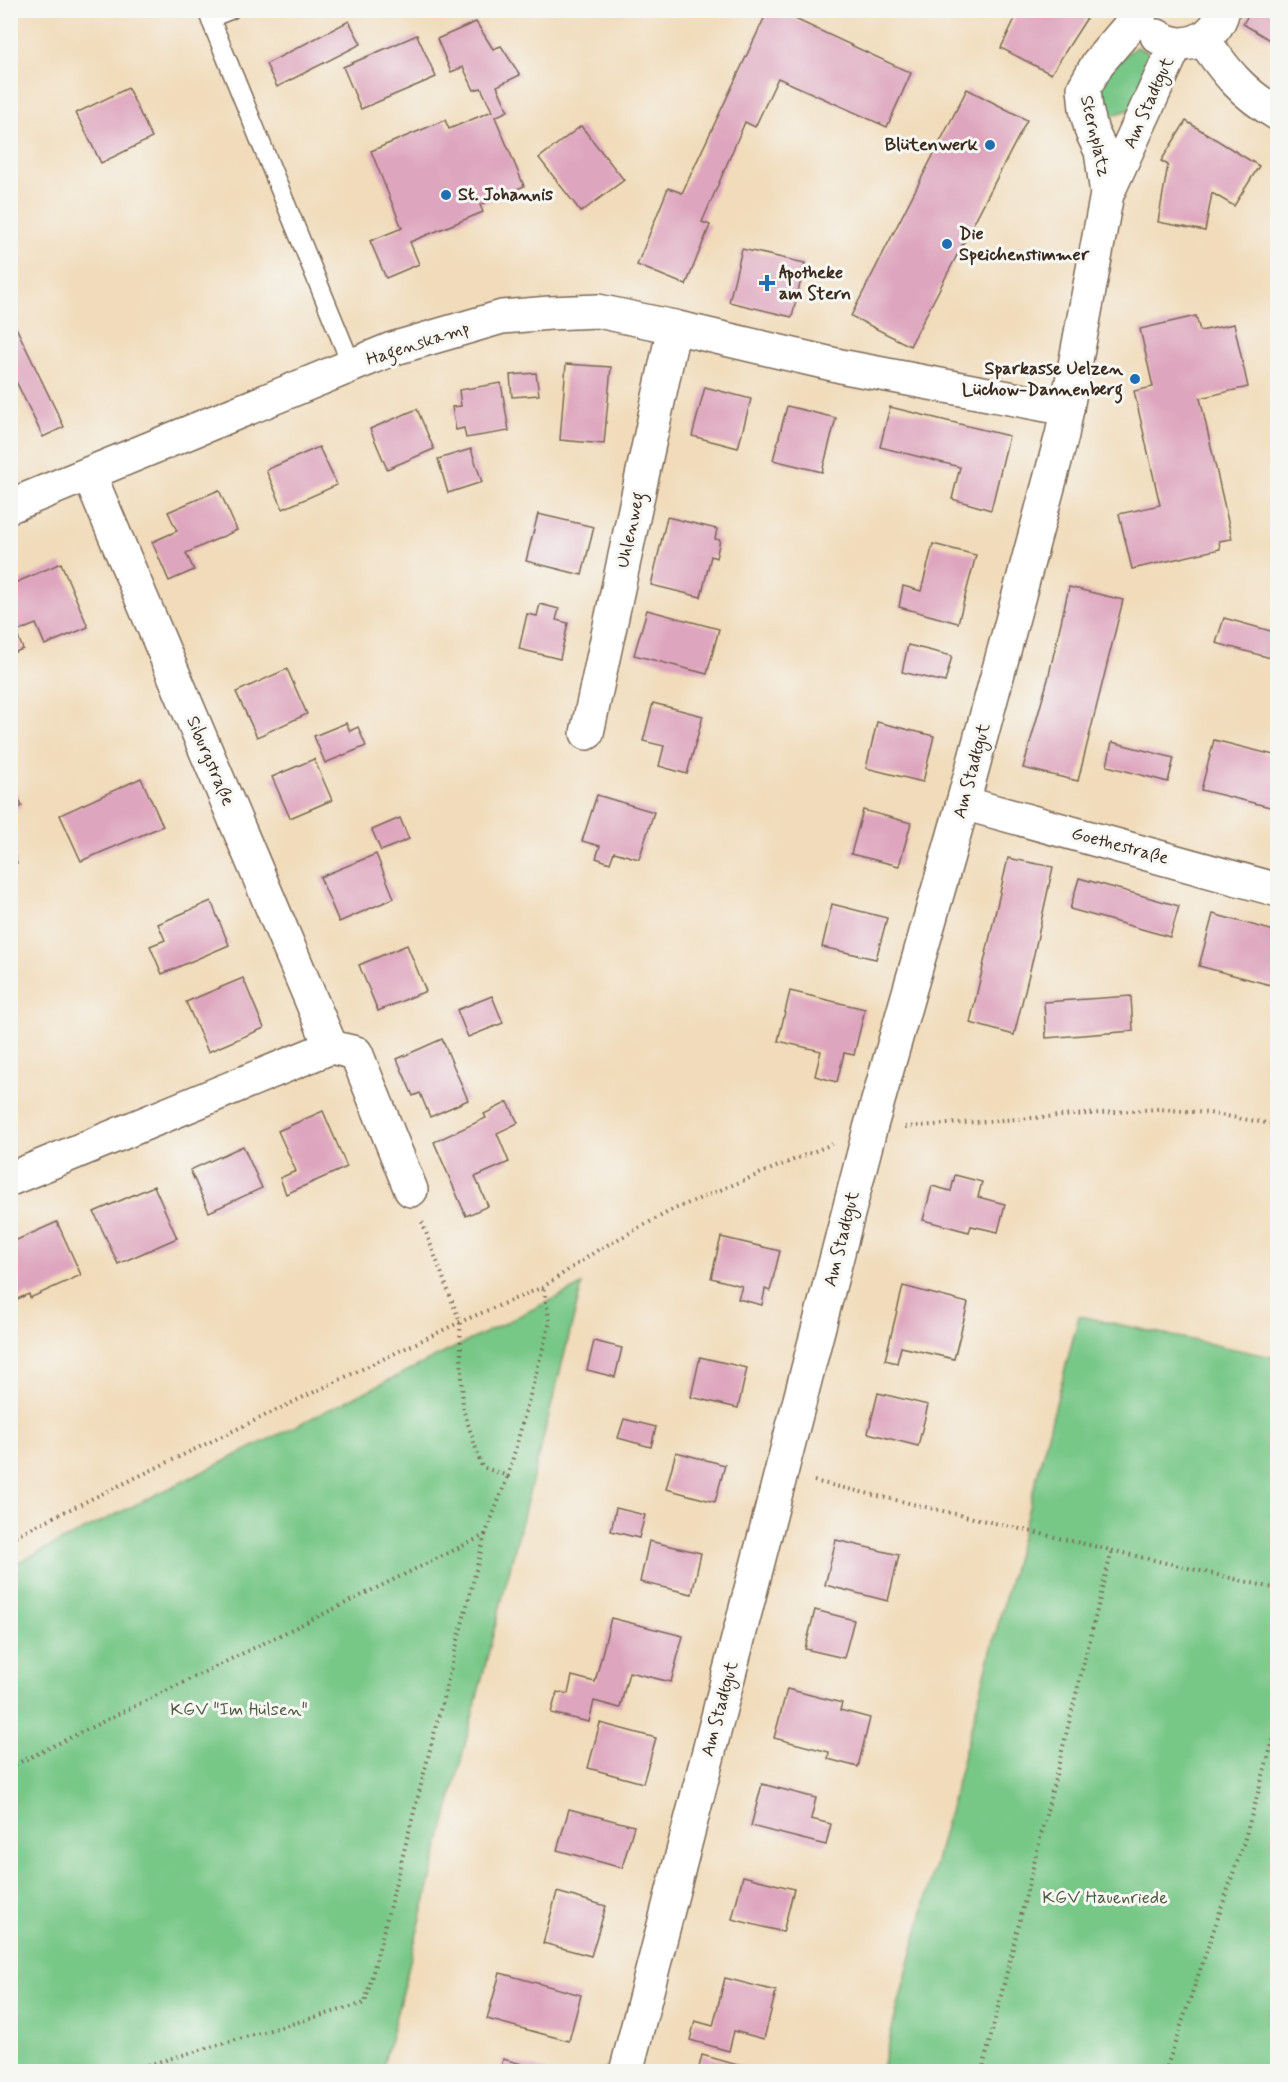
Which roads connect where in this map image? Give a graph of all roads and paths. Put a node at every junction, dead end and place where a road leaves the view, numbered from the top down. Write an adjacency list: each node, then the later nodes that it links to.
1 (230, 10): 8 (lane)
2 (1223, 10): 4 (street)
3 (1140, 12): 4 (street, Sternplatz); 6 (street, Sternplatz)
4 (1190, 41): 5 (street); 6 (street, Am Stadtgut)
5 (1278, 114)
6 (1107, 195): 9 (street, Sternplatz)
7 (674, 327): 8 (street, Hagenskamp); 9 (street, Hagenskamp); 12 (street, Uhlenweg)
8 (352, 366): 10 (street, Hagenskamp)
9 (1067, 409): 13 (street, Am Stadtgut)
10 (89, 474): 11 (street, Hagenskamp); 15 (street, Siburgstraße)
11 (10, 506)
12 (587, 733)
13 (963, 803): 14 (street, Goethestraße); 17 (street, Am Stadtgut)
14 (1278, 890)
15 (331, 1047): 18 (street); 19 (street)
16 (1278, 1125): 17 (path)
17 (870, 1129): 20 (path); 22 (street, Am Stadtgut)
18 (10, 1179)
19 (411, 1190): 21 (path)
20 (543, 1287): 21 (path); 23 (path)
21 (460, 1322): 23 (path); 25 (path)
22 (782, 1473): 26 (path); 31 (street, Am Stadtgut)
23 (508, 1476): 24 (path)
24 (485, 1535): 29 (path); 30 (path)
25 (10, 1538)
26 (1112, 1550): 27 (path); 32 (path)
27 (1278, 1589)
28 (1278, 1723): 33 (path)
29 (10, 1767)
30 (123, 2072)
31 (626, 2072)
32 (982, 2072)
33 (1165, 2072)

